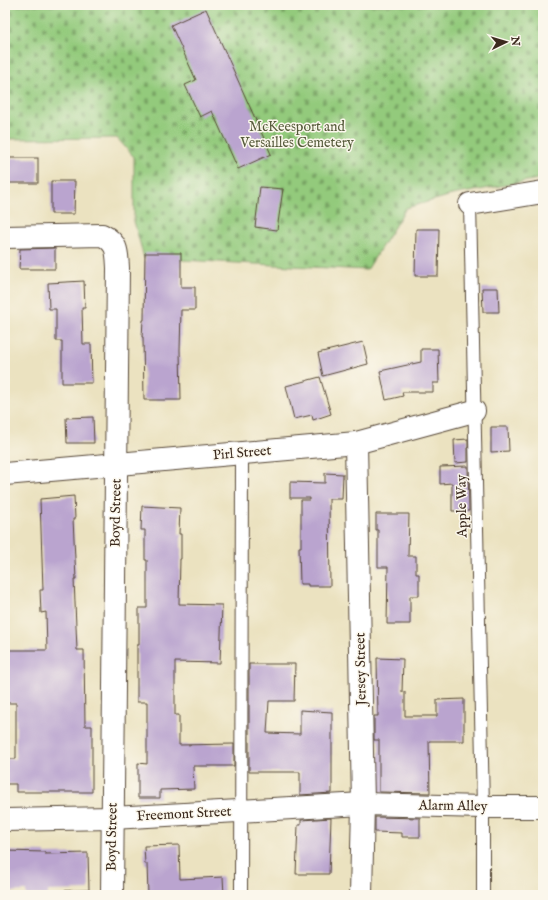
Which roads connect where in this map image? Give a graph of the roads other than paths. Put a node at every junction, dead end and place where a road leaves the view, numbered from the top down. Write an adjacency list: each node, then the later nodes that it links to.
1 (543, 192): 2 (street)
2 (470, 204): 4 (lane, Apple Way)
3 (5, 237): 7 (street, Boyd Street)
4 (474, 411): 5 (street, Pirl Street); 10 (lane, Apple Way)
5 (356, 443): 6 (street, Pirl Street); 9 (street, Jersey Street)
6 (242, 453): 7 (street, Pirl Street); 12 (lane)
7 (117, 465): 8 (street, Pirl Street); 13 (street, Boyd Street)
8 (5, 474)
9 (363, 804): 10 (street, Alarm Alley); 12 (street, Freemont Street); 17 (street, Jersey Street)
10 (483, 807): 11 (street, Alarm Alley); 18 (lane, Apple Way)
11 (543, 807)
12 (241, 811): 13 (street, Freemont Street); 16 (lane)
13 (112, 818): 14 (street, Freemont Street); 15 (street, Boyd Street)
14 (5, 820)
15 (112, 895)
16 (241, 895)
17 (362, 895)
18 (483, 895)

